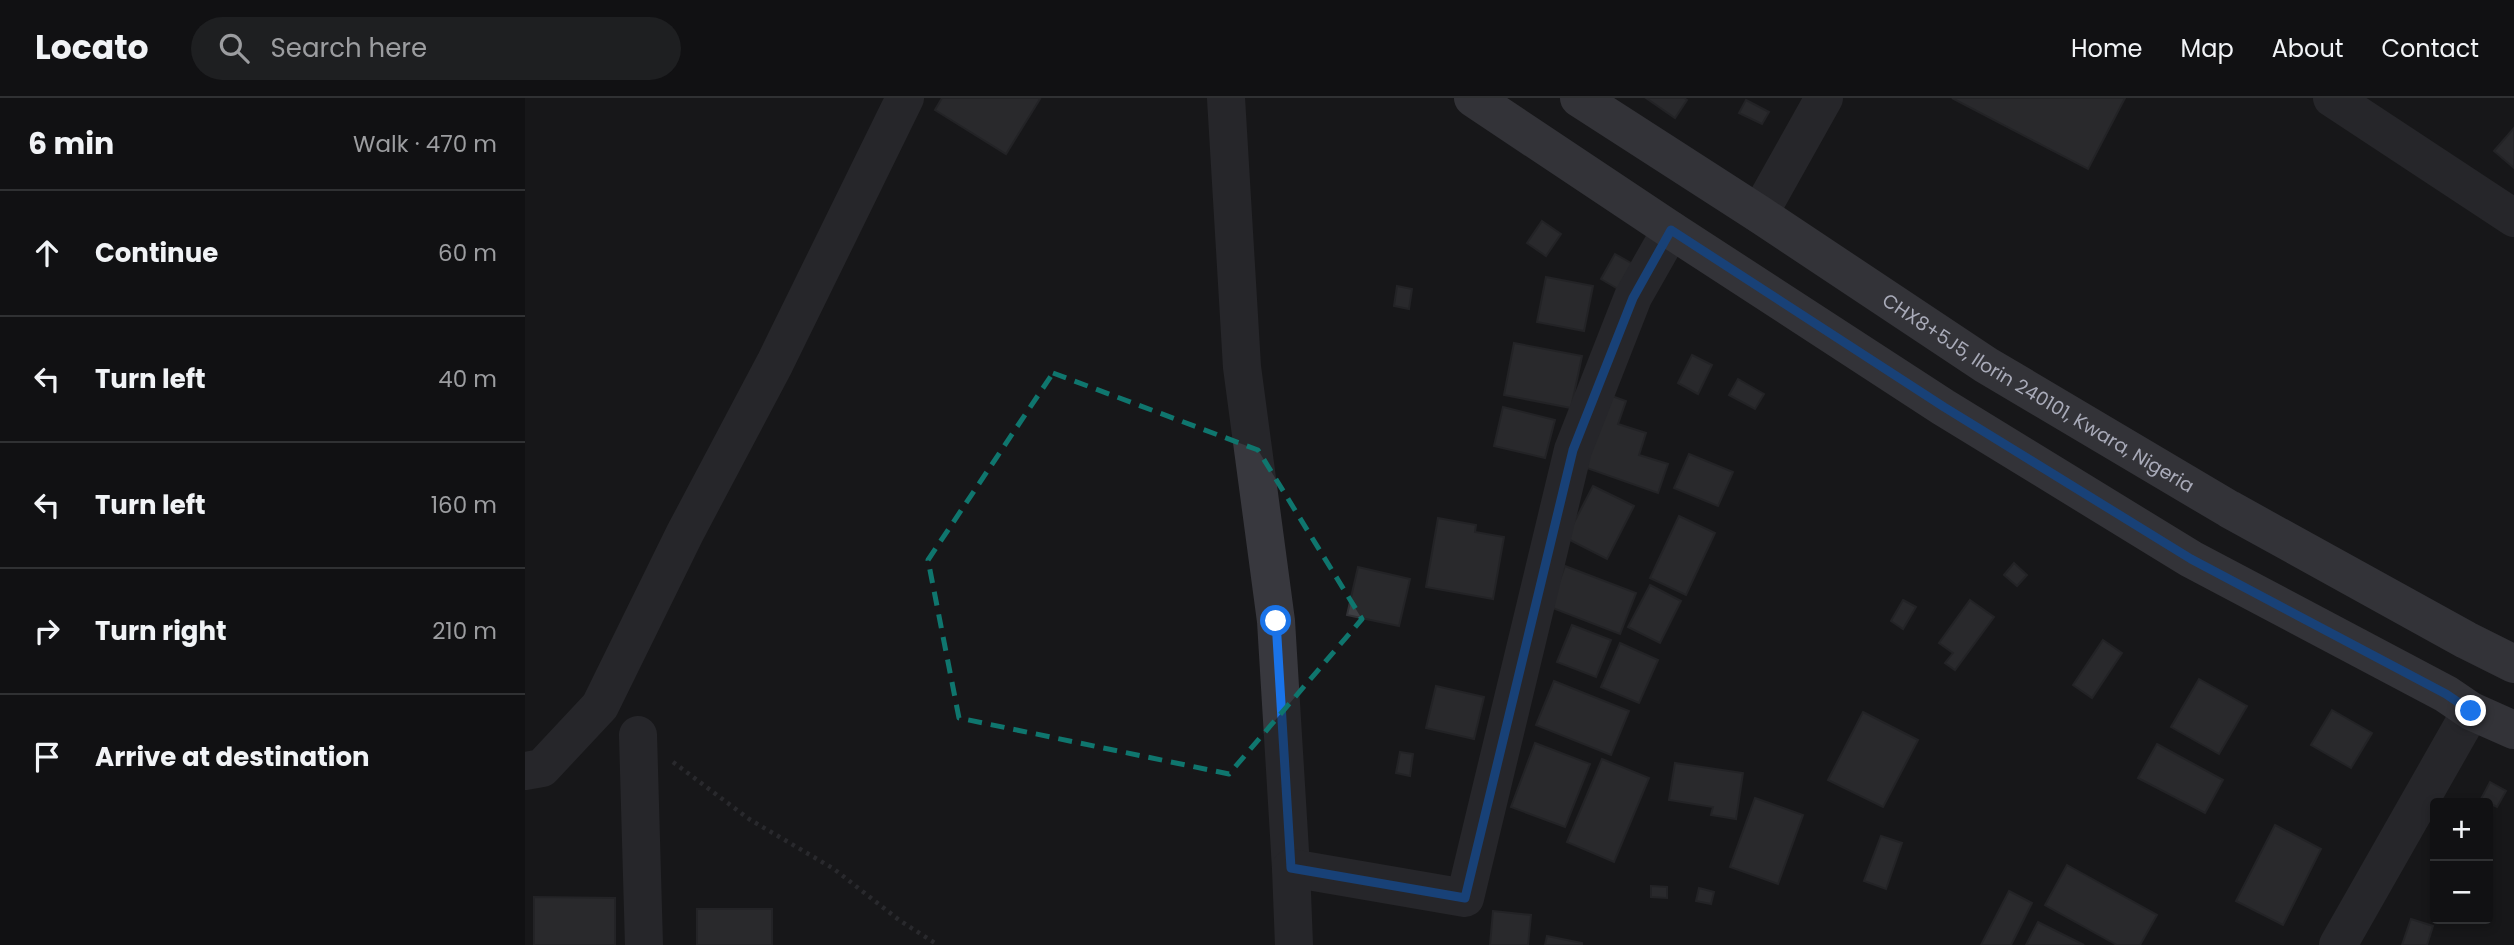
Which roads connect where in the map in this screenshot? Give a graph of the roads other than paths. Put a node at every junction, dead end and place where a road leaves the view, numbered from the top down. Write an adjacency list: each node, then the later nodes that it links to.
1 (905, 98): 14 (street)
2 (1226, 98): 15 (street)
3 (1473, 98): 9 (main road)
4 (1579, 98): 7 (main road, CHX8+5J5, Ilorin 240101, Kwara, Nigeria)
5 (1824, 98): 7 (street)
6 (2332, 98): 8 (street)
7 (1759, 214): 10 (main road, CHX8+5J5, Ilorin 240101, Kwara, Nigeria)
8 (2514, 218)
9 (1671, 230): 11 (main road); 15 (street)
10 (2514, 664)
11 (2471, 711): 12 (main road); 18 (street)
12 (2514, 730)
13 (638, 735): 16 (street)
14 (525, 771)
15 (1291, 868): 17 (street)
16 (644, 945)
17 (1294, 945)
18 (2338, 945)

